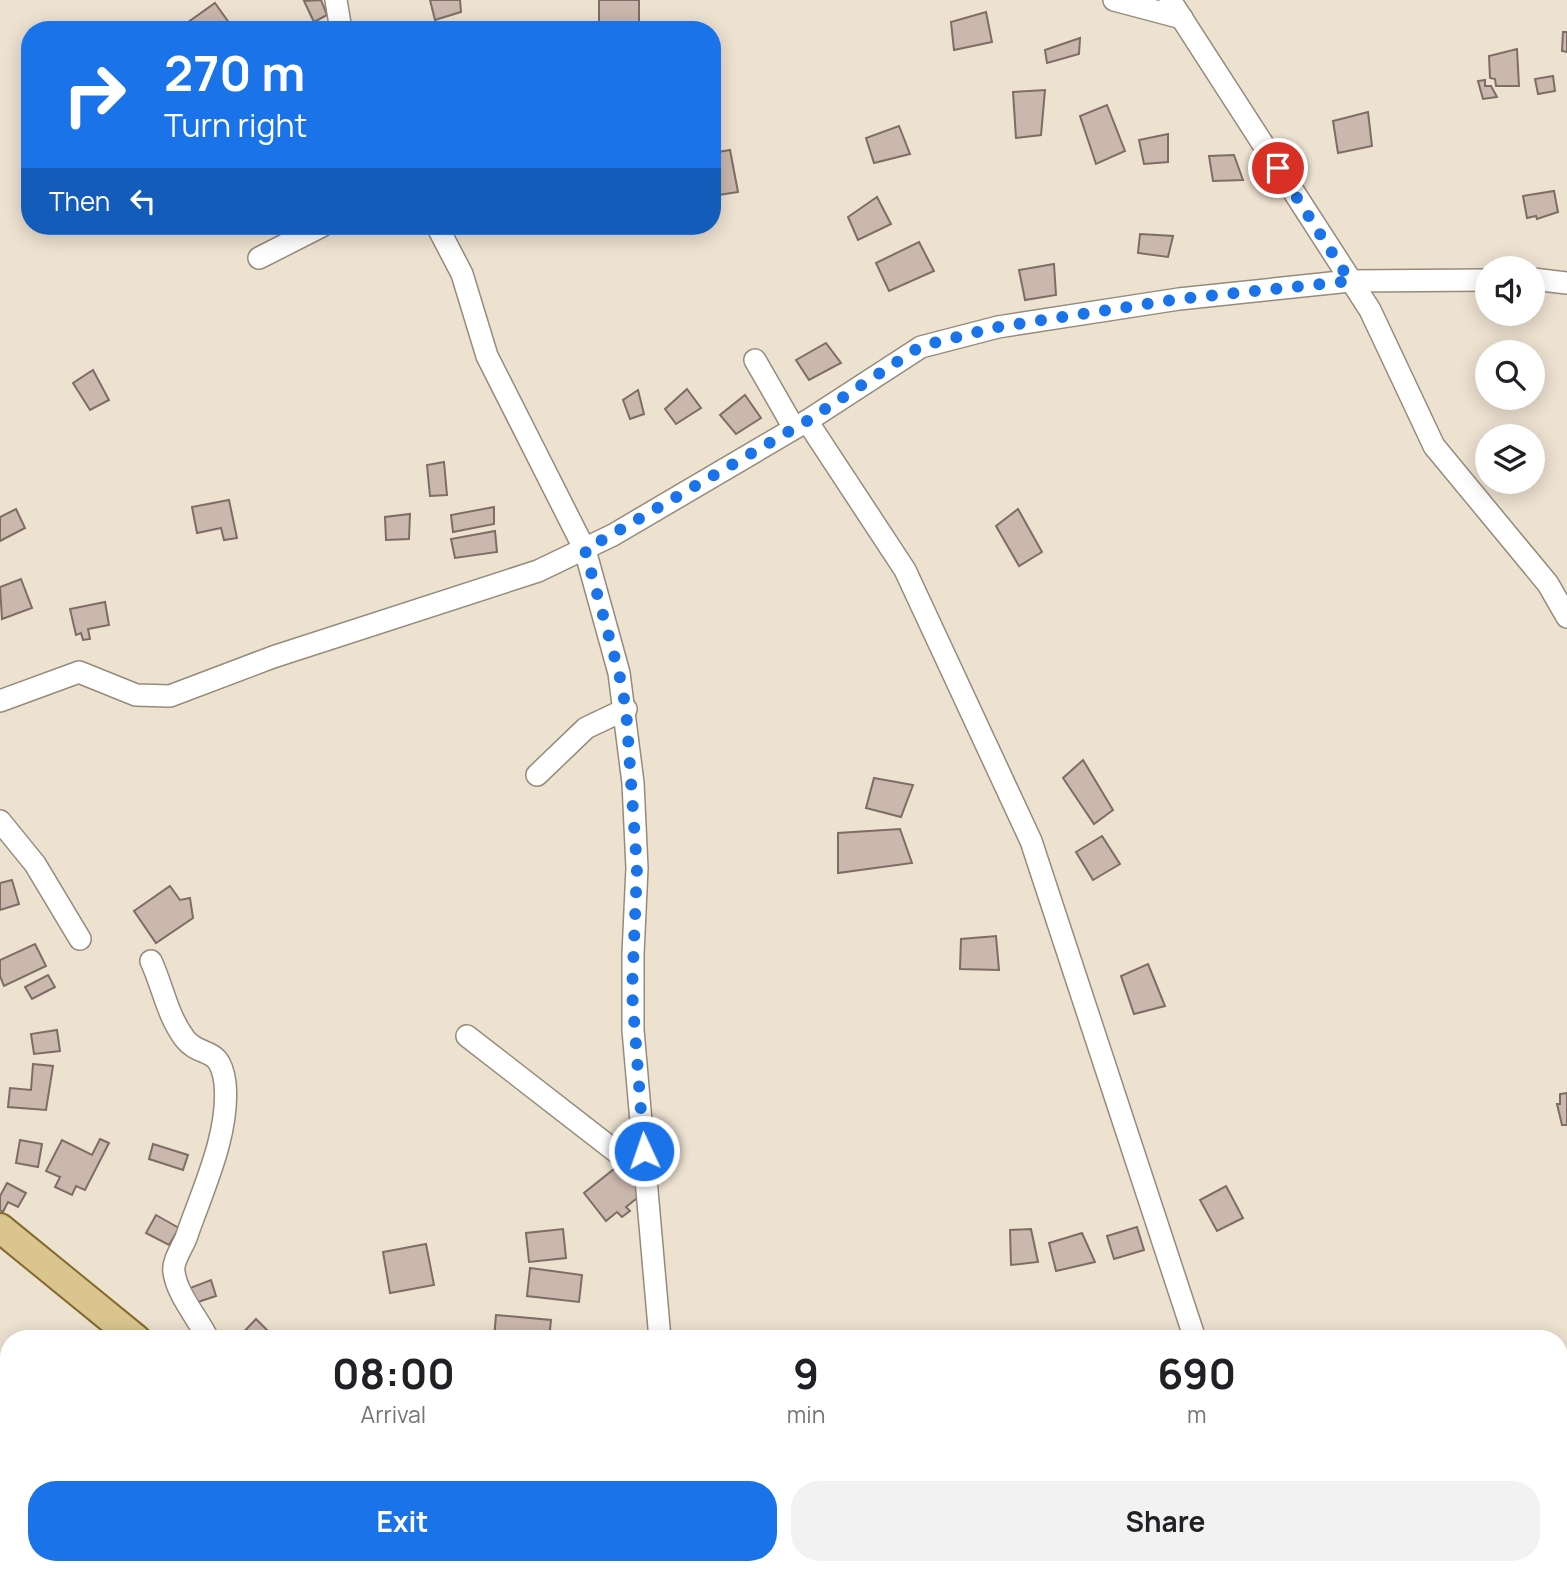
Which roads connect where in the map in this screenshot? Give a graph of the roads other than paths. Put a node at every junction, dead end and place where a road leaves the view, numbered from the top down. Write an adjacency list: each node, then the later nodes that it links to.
1 (336, 0): 5 (street)
2 (1114, 0): 4 (street)
3 (1170, 0): 4 (street)
4 (1182, 18): 11 (street)
5 (340, 21)
6 (304, 235): 8 (street)
7 (442, 235): 15 (street)
8 (259, 258)
9 (1475, 280): 11 (street)
10 (1545, 280): 12 (street)
11 (1350, 281): 14 (street); 16 (street)
12 (1567, 283)
13 (755, 360): 14 (street)
14 (800, 424): 15 (street); 29 (street)
15 (585, 550): 17 (street); 18 (street)
16 (1567, 617)
17 (0, 701)
18 (626, 709): 19 (street); 24 (street)
19 (537, 775)
20 (0, 821): 21 (street)
21 (80, 939)
22 (151, 961): 27 (street)
23 (467, 1035): 24 (street)
24 (646, 1175): 28 (street)
25 (0, 1228): 26 (main road)
26 (125, 1330)
27 (203, 1330)
28 (659, 1330)
29 (1192, 1330)

